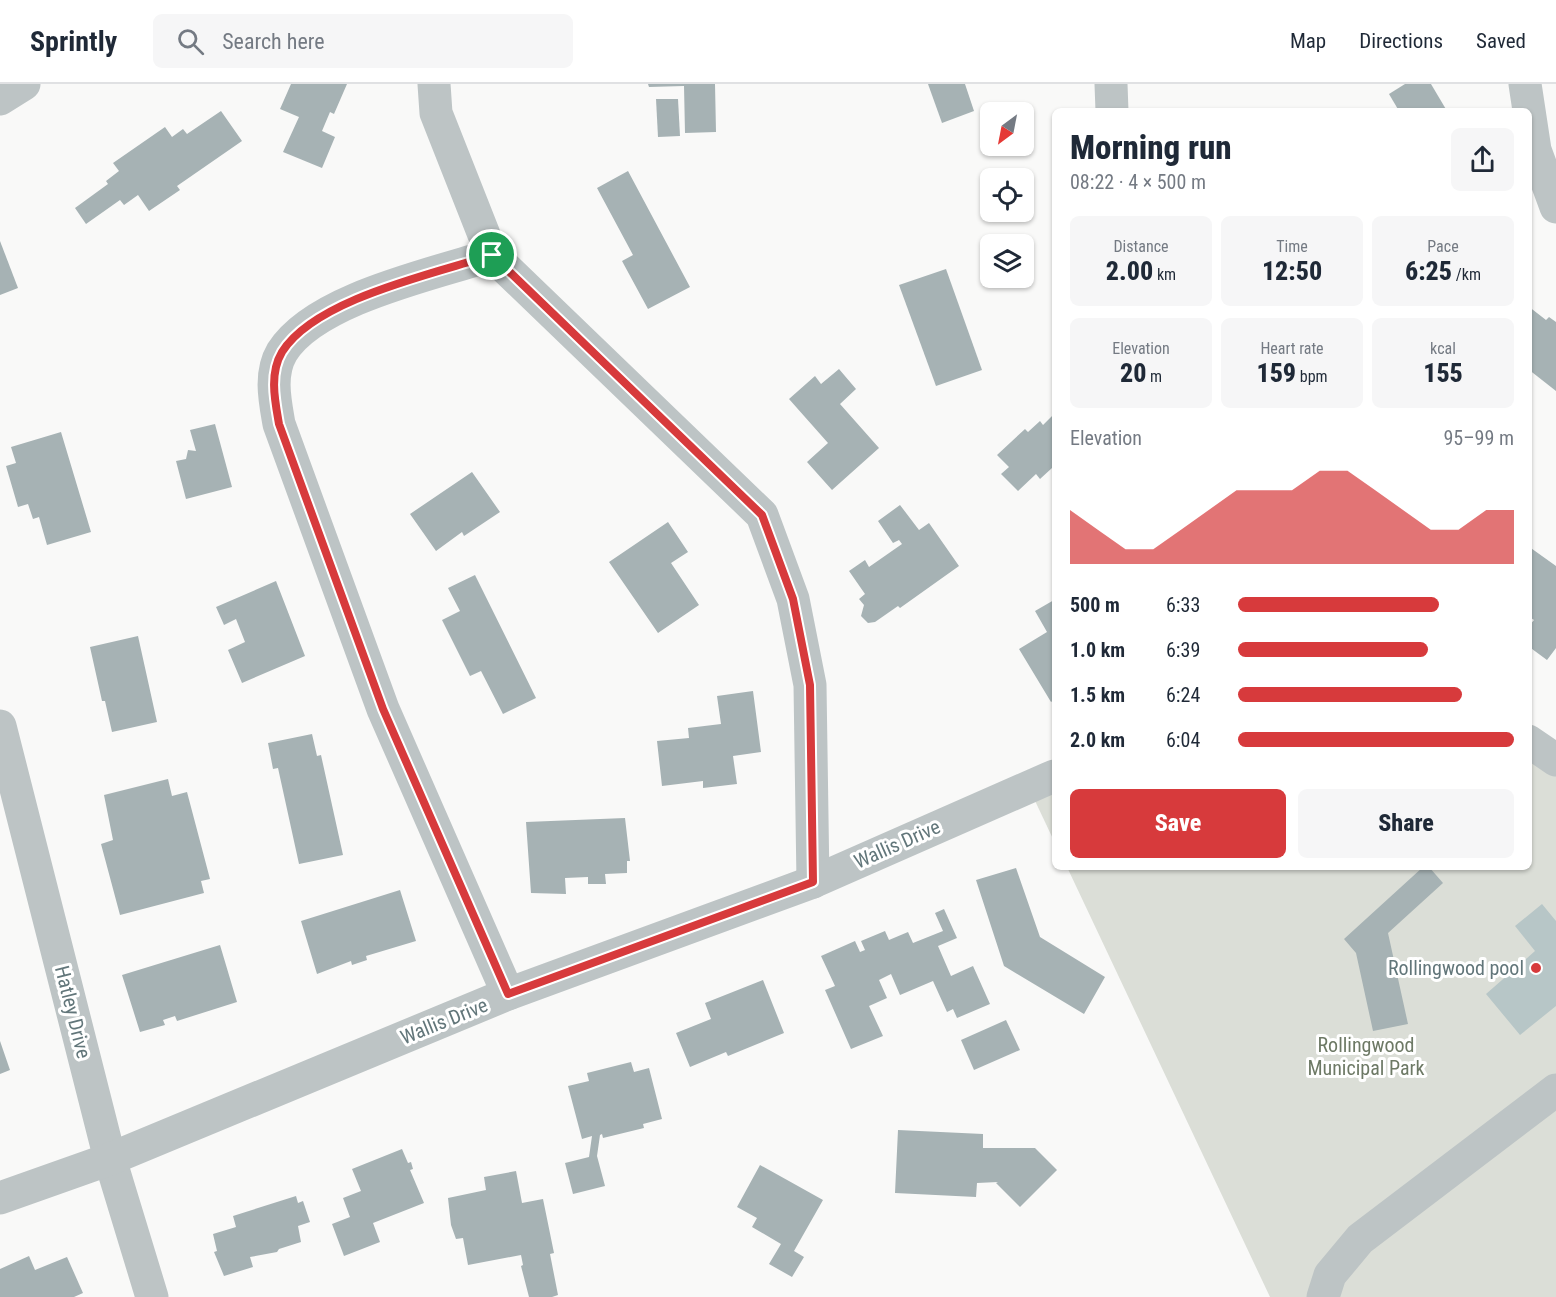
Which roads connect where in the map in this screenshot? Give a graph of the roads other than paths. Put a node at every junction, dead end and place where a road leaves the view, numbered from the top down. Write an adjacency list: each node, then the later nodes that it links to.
1 (24, 84): 5 (street)
2 (434, 84): 10 (street)
3 (1111, 84): 6 (street)
4 (1526, 84): 7 (street)
5 (0, 99)
6 (1112, 108)
7 (1529, 108)
8 (1532, 128): 9 (street)
9 (1556, 207)
10 (492, 255): 15 (street); 16 (street)
11 (0, 726): 18 (street, Hatley Drive)
12 (1532, 744): 13 (street)
13 (1556, 760)
14 (1052, 777): 15 (street, Wallis Drive)
15 (813, 882): 16 (street, Wallis Drive)
16 (508, 994): 18 (street, Wallis Drive)
17 (1556, 1090): 21 (street)
18 (110, 1159): 19 (street, Wallis Drive); 20 (street, Hatley Drive)
19 (0, 1198)
20 (152, 1297)
21 (1323, 1297)

